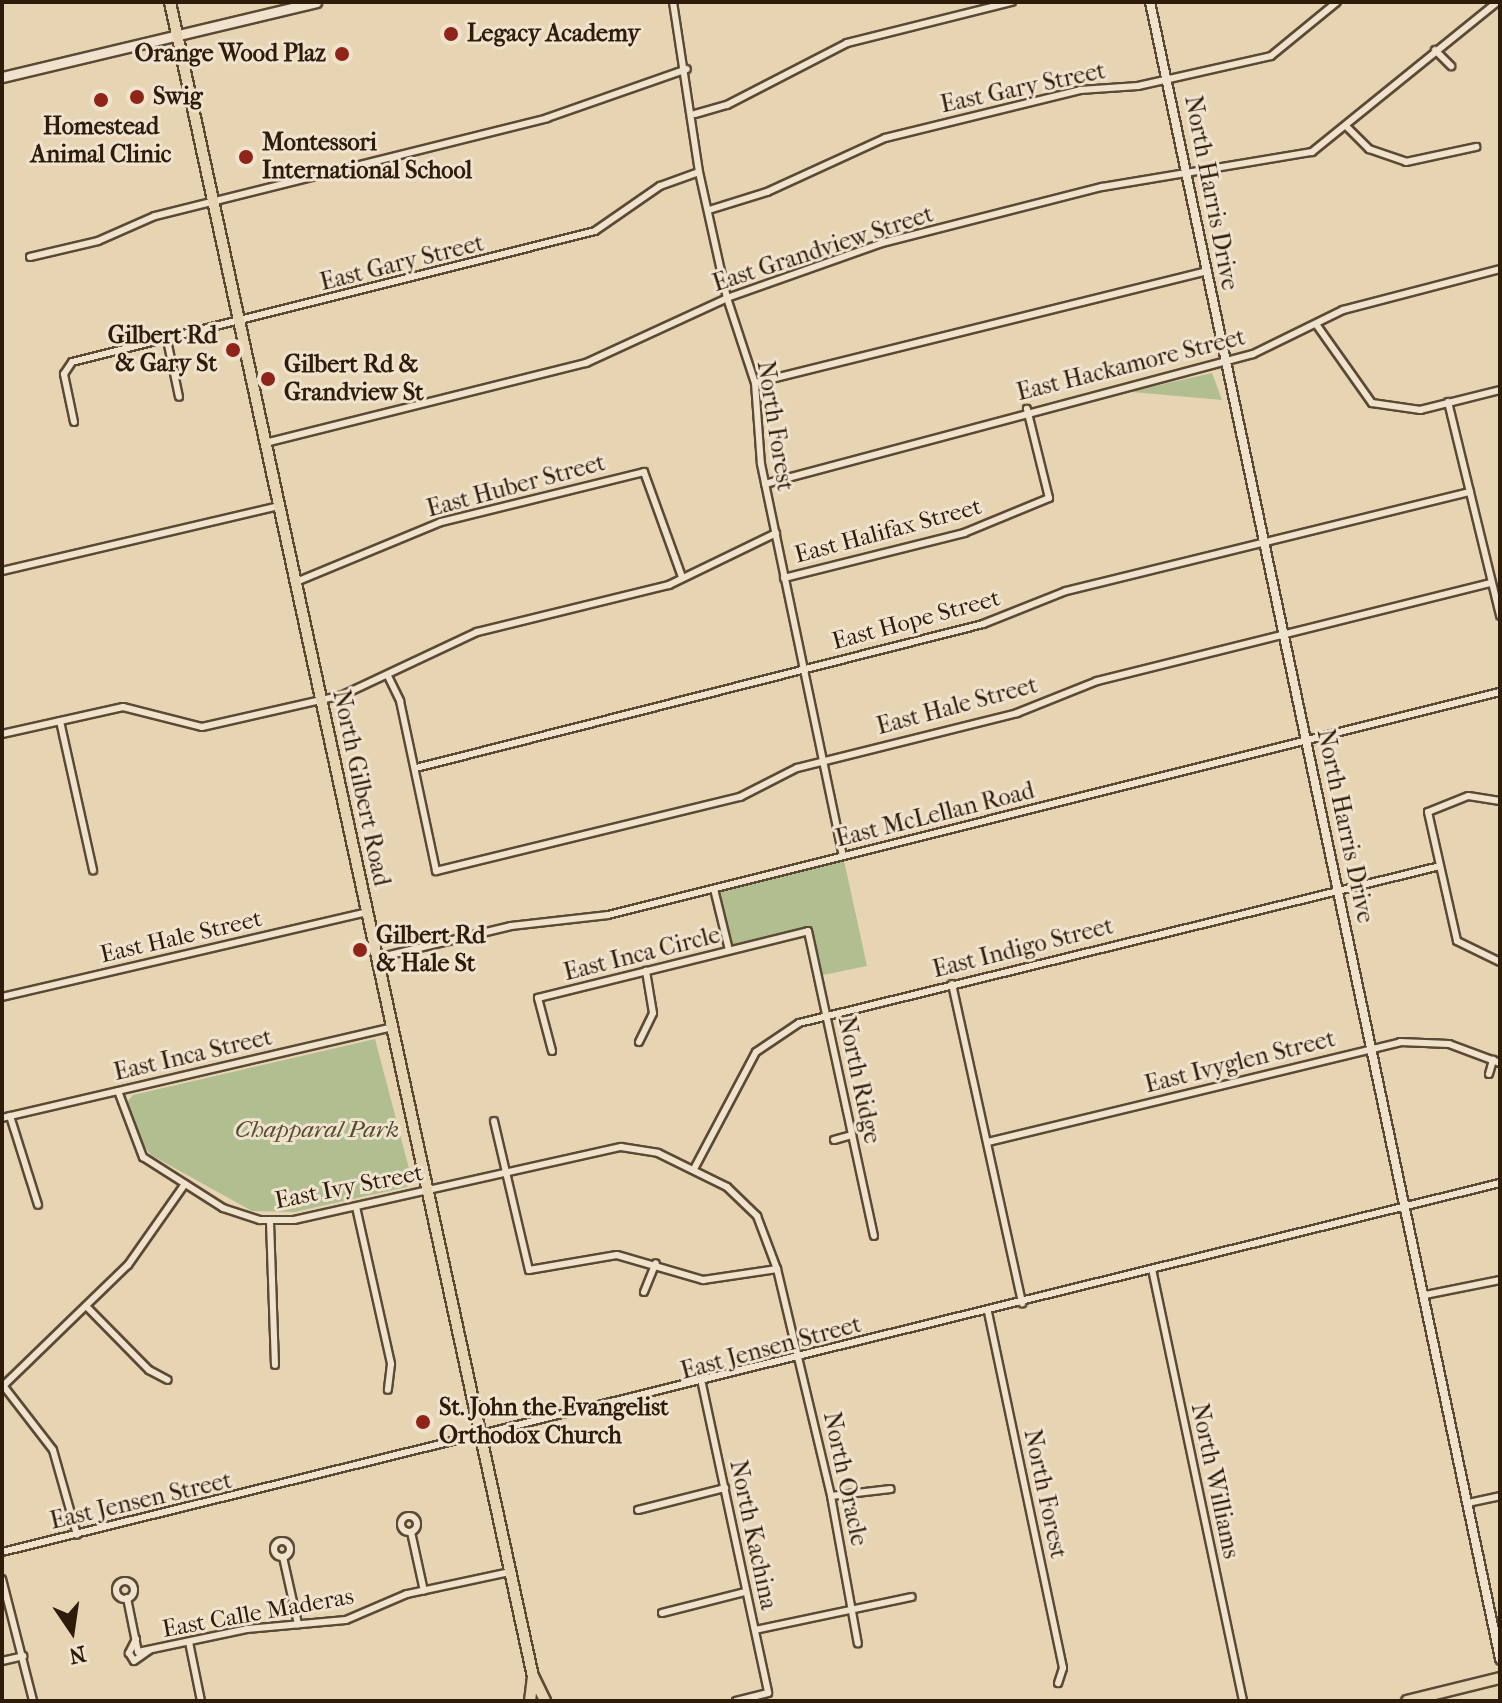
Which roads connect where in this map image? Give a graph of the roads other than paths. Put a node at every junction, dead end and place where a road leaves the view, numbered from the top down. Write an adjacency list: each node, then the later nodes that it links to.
1 (170, 2): 8 (main road, North Gilbert Road)
2 (316, 2): 8 (main road)
3 (673, 2): 11 (street, North Forest)
4 (1012, 2): 14 (street)
5 (1150, 2): 13 (street, North Harris Drive)
6 (1337, 2): 13 (street, East Gary Street)
7 (1497, 2): 9 (street, East Grandview Street)
8 (178, 37): 12 (main road); 19 (main road, North Gilbert Road)
9 (1435, 50): 10 (street); 15 (street, East Grandview Street)
10 (1451, 66)
11 (687, 69): 14 (street, North Forest); 19 (street)
12 (2, 77)
13 (1168, 80): 18 (street, North Harris Drive); 20 (street, East Gary Street)
14 (695, 114): 17 (street, North Forest)
15 (1348, 128): 16 (street); 18 (street, East Grandview Street)
16 (1476, 147)
17 (699, 172): 20 (street, North Forest); 25 (street, East Gary Street)
18 (1186, 176): 23 (street, North Harris Drive); 24 (street, East Grandview Street)
19 (214, 202): 21 (street); 25 (main road, North Gilbert Road)
20 (709, 210): 24 (street, North Forest)
21 (30, 257)
22 (1500, 269): 26 (street, East Hackamore Street)
23 (1205, 272): 28 (street, North Harris Drive); 29 (street)
24 (727, 298): 29 (street, North Forest); 35 (street, East Grandview Street)
25 (239, 323): 27 (street, East Gary Street); 35 (main road, North Gilbert Road)
26 (1316, 324): 28 (street, East Hackamore Street); 32 (street)
27 (167, 340): 31 (street); 34 (street, East Gary Street)
28 (1226, 361): 33 (street, East Hackamore Street); 40 (street, North Harris Drive)
29 (755, 383): 36 (street, North Forest)
30 (1500, 390): 32 (street)
31 (179, 397)
32 (1448, 402): 37 (street)
33 (1027, 409): 36 (street, East Hackamore Street); 43 (street, East Halifax Street)
34 (74, 422)
35 (265, 443): 38 (main road, North Gilbert Road)
36 (765, 484): 39 (street, North Forest)
37 (1470, 492): 40 (street, East Hope Street); 45 (street)
38 (279, 506): 41 (street); 44 (main road, North Gilbert Road)
39 (776, 533): 42 (street); 43 (street, North Forest)
40 (1263, 542): 47 (street, North Harris Drive); 48 (street, East Hope Street)
41 (2, 571)
42 (682, 577): 44 (street, East Huber Street); 49 (street)
43 (784, 578): 48 (street, North Forest)
44 (296, 582): 51 (main road, North Gilbert Road)
45 (1491, 583): 46 (street); 47 (street, East Hale Street)
46 (1500, 616)
47 (1284, 634): 54 (street, North Harris Drive); 55 (street, East Hale Street)
48 (803, 669): 55 (street, North Forest); 56 (street, East Hope Street)
49 (388, 676): 51 (street); 56 (street)
50 (1500, 692): 54 (street, East McLellan Road)
51 (321, 700): 52 (street); 63 (main road, North Gilbert Road)
52 (60, 721): 53 (street); 60 (street)
53 (2, 734)
54 (1307, 740): 58 (street, East McLellan Road); 62 (street, North Harris Drive)
55 (821, 760): 56 (street, East Hale Street); 58 (street, North Forest)
56 (416, 768)
57 (1500, 801): 59 (street)
58 (843, 856): 61 (street, East McLellan Road)
59 (1436, 867): 62 (street, East Indigo Street); 67 (street)
60 (93, 870)
61 (714, 889): 65 (street); 66 (street, East McLellan Road)
62 (1338, 890): 69 (street, East Indigo Street); 74 (street, North Harris Drive)
63 (367, 912): 66 (main road, North Gilbert Road); 70 (street, East Hale Street)
64 (808, 931): 65 (street, East Inca Circle); 71 (street, North Ridge)
65 (729, 950): 68 (street, East Inca Circle)
66 (377, 958): 72 (main road, North Gilbert Road)
67 (1500, 962)
68 (646, 971): 73 (street); 75 (street, East Inca Circle)
69 (952, 984): 71 (street, East Indigo Street); 84 (street)
70 (2, 997)
71 (827, 1014): 82 (street, North Ridge); 85 (street, East Indigo Street)
72 (392, 1027): 78 (street, East Inca Street); 89 (main road, North Gilbert Road)
73 (639, 1042)
74 (1371, 1049): 76 (street, East Ivyglen Street); 84 (street, East Ivyglen Street); 92 (street, North Harris Drive)
75 (552, 1051)
76 (1496, 1062): 77 (street)
77 (1489, 1074)
78 (118, 1091): 79 (street, East Inca Street); 88 (street, East Ivy Street)
79 (10, 1116): 80 (street, East Inca Street); 90 (street)
80 (2, 1118)
81 (494, 1121): 86 (street)
82 (852, 1135): 83 (street); 94 (street, North Ridge)
83 (834, 1140)
84 (988, 1142): 101 (street)
85 (694, 1169): 86 (street, East Ivy Street); 96 (street)
86 (506, 1174): 89 (street, East Ivy Street); 95 (street)
87 (1500, 1183): 92 (street, East Jensen Street)
88 (185, 1184): 93 (street, East Ivy Street); 102 (street)
89 (428, 1191): 91 (street, East Ivy Street); 110 (main road, North Gilbert Road)
90 (38, 1205)
91 (356, 1207): 93 (street, East Ivy Street); 109 (street)
92 (1403, 1208): 97 (street, East Jensen Street); 100 (street, North Harris Drive)
93 (270, 1222): 105 (street)
94 (874, 1236)
95 (656, 1263): 96 (street); 99 (street)
96 (777, 1269): 104 (street)
97 (1152, 1269): 101 (street, East Jensen Street); 144 (street, North Williams)
98 (1500, 1280): 100 (street)
99 (644, 1292)
100 (1425, 1295): 115 (street, North Harris Drive)
101 (1022, 1303): 103 (street, East Jensen Street)
102 (86, 1306): 106 (street); 108 (street)
103 (988, 1312): 104 (street, East Jensen Street); 138 (street, North Forest)
104 (799, 1357): 107 (street, East Jensen Street); 113 (street, North Oracle)
105 (275, 1365)
106 (168, 1380)
107 (702, 1384): 110 (street, East Jensen Street); 111 (street, North Kachina)
108 (2, 1386): 118 (street)
109 (388, 1390)
110 (481, 1439): 118 (street, East Jensen Street); 121 (main road, North Gilbert Road)
111 (725, 1488): 116 (street); 124 (street, North Kachina)
112 (891, 1489): 113 (street)
113 (831, 1496): 127 (street, North Oracle)
114 (1500, 1496): 115 (street)
115 (1468, 1503): 134 (street, North Harris Drive)
116 (638, 1510)
117 (411, 1532): 123 (street)
118 (77, 1535): 119 (street, East Jensen Street)
119 (2, 1552)
120 (283, 1557): 129 (street)
121 (510, 1572): 123 (street, East Calle Maderas); 136 (main road, North Gilbert Road)
122 (2, 1579): 133 (street)
123 (424, 1591): 129 (street, East Calle Maderas)
124 (745, 1592): 128 (street); 130 (street, North Kachina)
125 (912, 1597): 127 (street)
126 (127, 1598): 131 (street, East Calle Maderas)
127 (854, 1608): 130 (street); 132 (street, North Oracle)
128 (662, 1613)
129 (298, 1624): 131 (street, East Calle Maderas)
130 (755, 1630): 143 (street, North Kachina)
131 (189, 1642): 140 (street)
132 (858, 1644)
133 (23, 1656): 135 (street); 139 (street)
134 (1500, 1659)
135 (2, 1661)
136 (533, 1676): 141 (main road, North Gilbert Road); 142 (main road, North Gilbert Road)
137 (1500, 1678): 145 (main road)
138 (1058, 1683)
139 (33, 1701)
140 (201, 1701)
141 (530, 1701)
142 (545, 1701)
143 (736, 1701)
144 (1243, 1701)
145 (1407, 1701)

